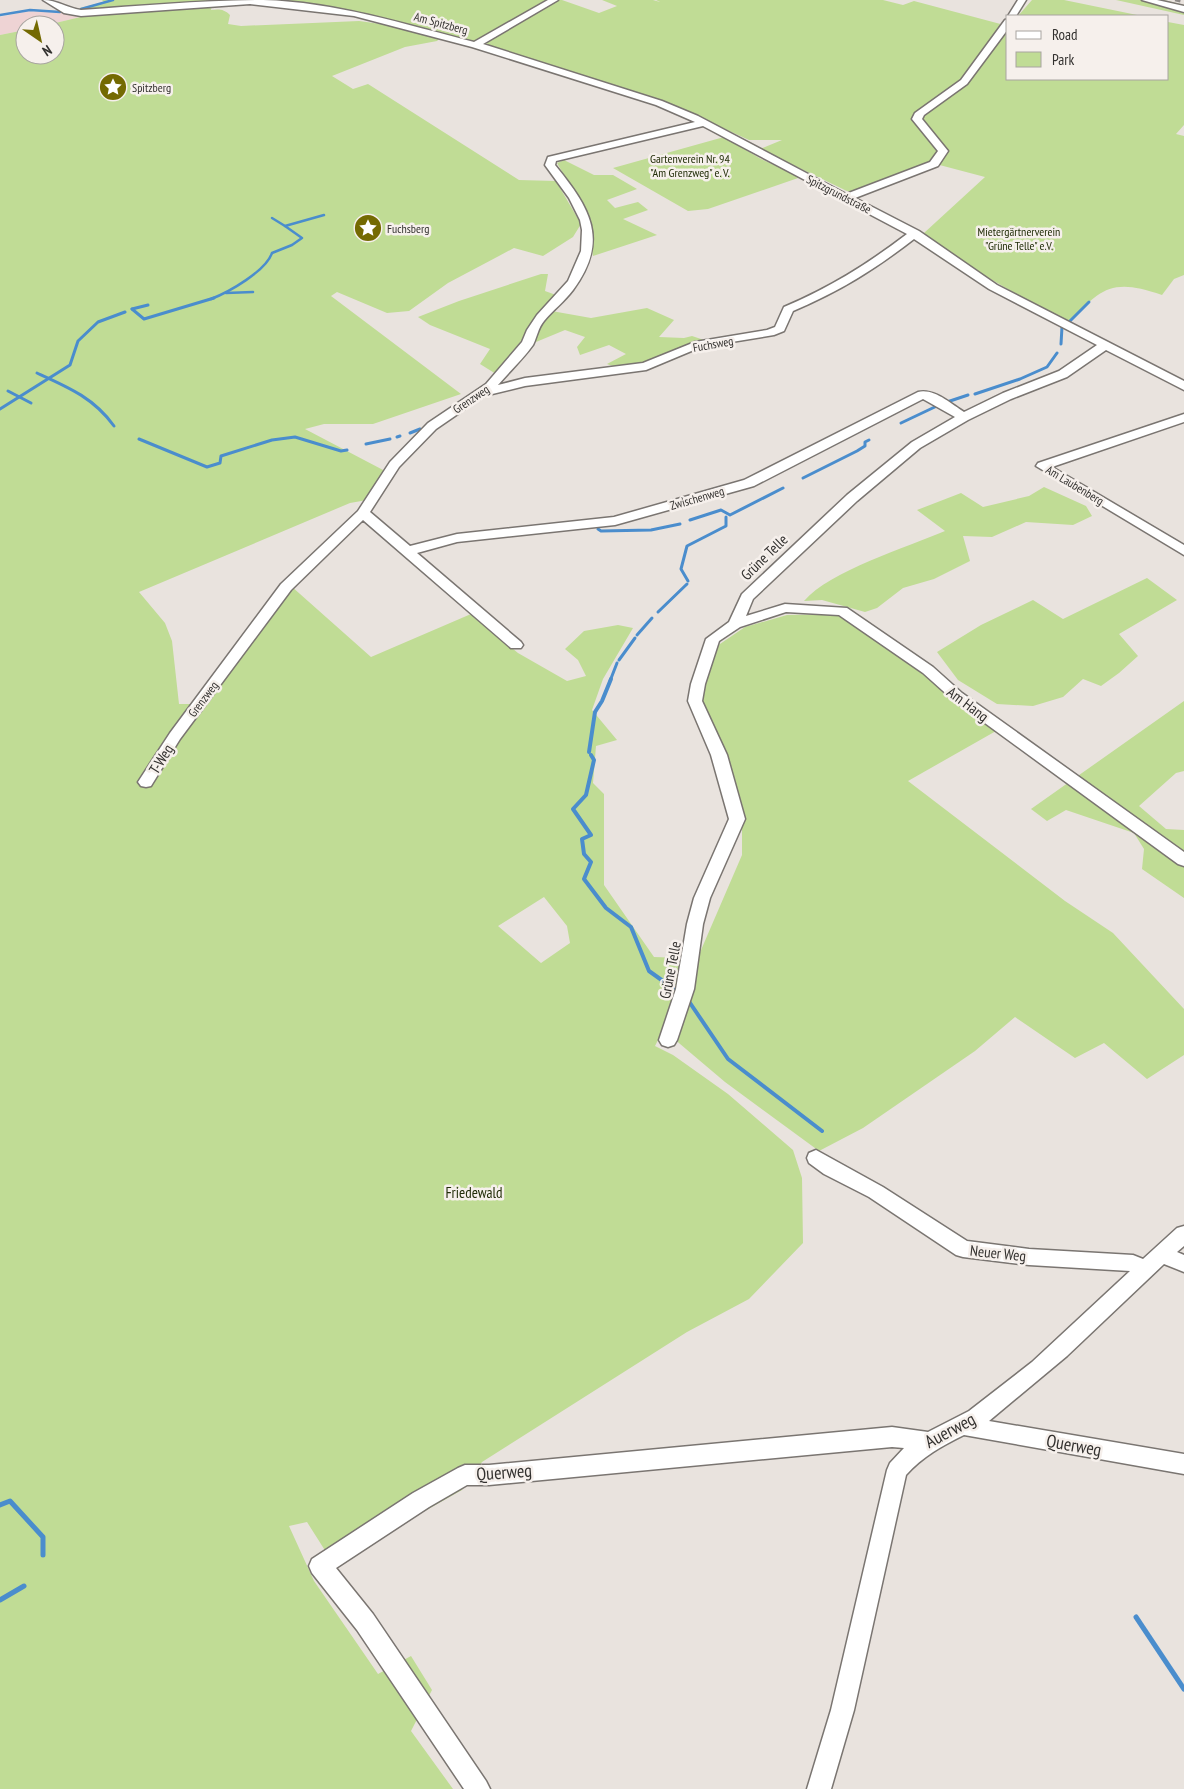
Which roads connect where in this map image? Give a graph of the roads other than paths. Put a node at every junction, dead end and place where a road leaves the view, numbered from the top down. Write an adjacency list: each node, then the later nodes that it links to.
1 (48, 0): 8 (street, Am Spitzberg)
2 (554, 0): 8 (street)
3 (1022, 0): 6 (street)
4 (1146, 0): 5 (street)
5 (1184, 9)
6 (1013, 15)
7 (1006, 25): 10 (street)
8 (475, 45): 9 (street, Spitzgrundstraße)
9 (704, 123): 10 (street, Spitzgrundstraße); 14 (street, Grenzweg)
10 (846, 198): 11 (street, Spitzgrundstraße)
11 (915, 233): 12 (street, Spitzgrundstraße); 14 (street, Fuchsweg)
12 (1104, 346): 13 (street, Spitzgrundstraße); 15 (street, Grüne Telle)
13 (1184, 386)
14 (482, 393): 17 (street, Grenzweg)
15 (964, 417): 18 (street, Zwischenweg); 20 (street, Grüne Telle)
16 (1184, 418): 19 (street, Am Laubenberg)
17 (362, 513): 18 (street); 22 (street, Grenzweg)
18 (407, 551): 21 (street)
19 (1184, 551)
20 (735, 624): 24 (street, Am Hang); 25 (street, Grüne Telle)
21 (516, 645)
22 (175, 736): 23 (street, T-Weg)
23 (146, 782)
24 (1184, 860)
25 (668, 1040)
26 (816, 1158): 30 (street, Neuer Weg)
27 (1184, 1234): 28 (street, Auerweg)
28 (1162, 1254): 29 (street); 30 (street, Auerweg)
29 (1184, 1264)
30 (1145, 1269): 31 (street, Auerweg)
31 (964, 1426): 32 (street, Auerweg); 33 (street, Querweg)
32 (927, 1441): 34 (street, Querweg); 35 (street, Auerweg)
33 (1184, 1464)
34 (478, 1789)
35 (819, 1789)

